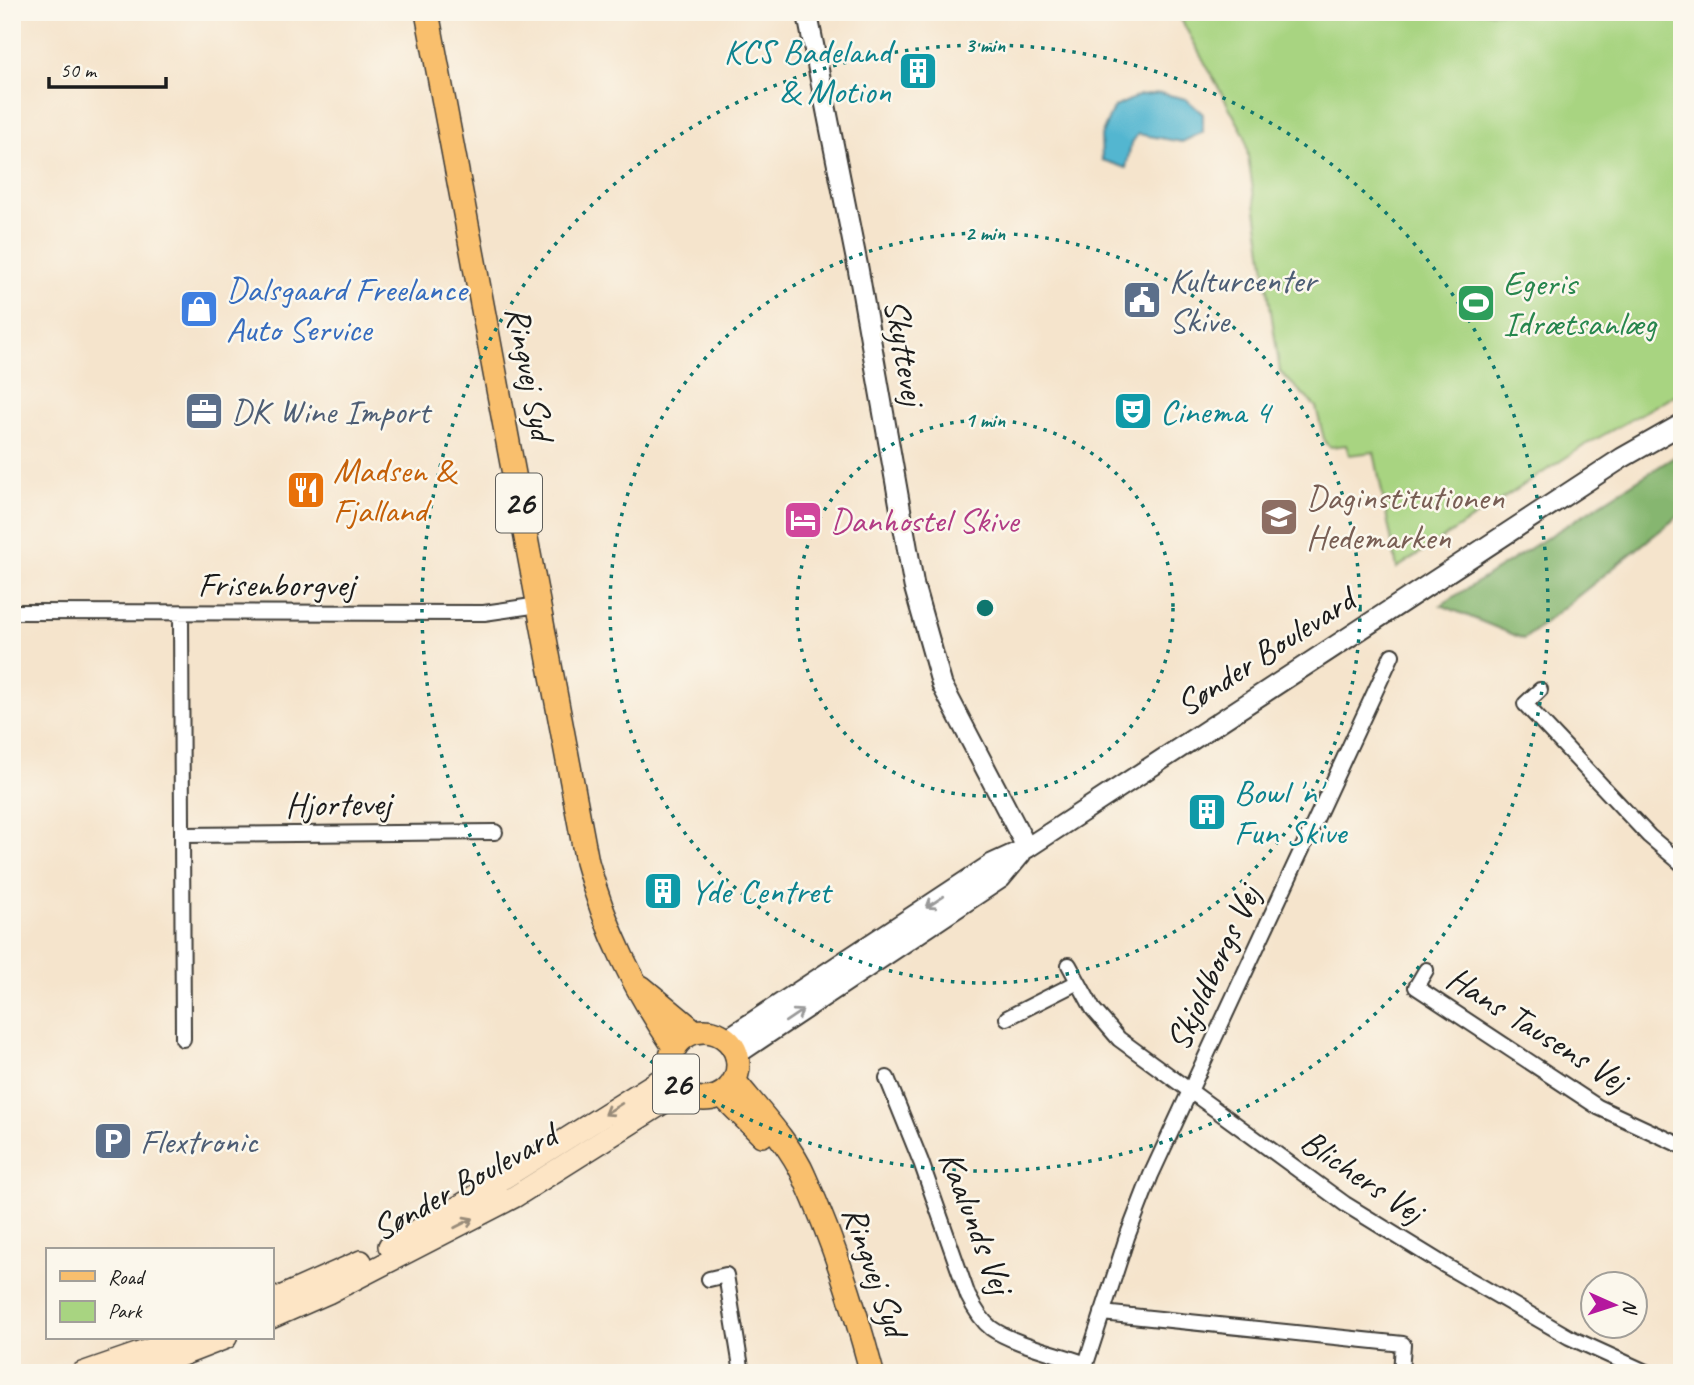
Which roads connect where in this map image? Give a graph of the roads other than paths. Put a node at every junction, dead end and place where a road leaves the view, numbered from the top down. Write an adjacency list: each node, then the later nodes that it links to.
1 (427, 12): 4 (main road, Ringvej Syd / 26)
2 (807, 12): 11 (street, Skyttevej)
3 (1682, 424): 11 (street, Sønder Boulevard)
4 (539, 605): 6 (street, Frisenborgvej); 16 (main road, Ringvej Syd / 26)
5 (12, 612): 6 (street, Frisenborgvej)
6 (181, 614): 10 (street)
7 (1392, 655): 25 (street, Skjoldborgs Vej)
8 (1540, 690): 12 (street)
9 (495, 832): 10 (street, Hjortevej)
10 (183, 835): 19 (street)
11 (1027, 848): 20 (street, Sønder Boulevard)
12 (1682, 864)
13 (1069, 965): 15 (street, Blichers Vej)
14 (1426, 970): 26 (street, Hans Tausens Vej)
15 (1078, 982): 17 (street); 25 (street, Blichers Vej)
16 (638, 985): 18 (main road, Ringvej Syd / 26); 21 (main road, Ringvej Syd / 26)
17 (1007, 1018)
18 (695, 1032): 20 (main road, 26); 21 (main road, 26)
19 (183, 1039)
20 (732, 1047): 24 (main road, 26)
21 (674, 1048): 23 (main road, 26)
22 (887, 1078): 33 (street, Kaalunds Vej)
23 (676, 1082): 24 (main road, 26); 28 (main road, Sønder Boulevard, one-way to 28); 30 (main road, Sønder Boulevard, one-way to 23)
24 (728, 1088): 37 (main road, Ringvej Syd / 26)
25 (1189, 1089): 29 (street, Skjoldborgs Vej); 39 (street, Blichers Vej)
26 (1682, 1146)
27 (709, 1279): 36 (street)
28 (273, 1300)
29 (1102, 1313): 33 (street, Skjoldborgs Vej); 38 (street)
30 (273, 1317)
31 (177, 1340): 34 (main road)
32 (221, 1340): 35 (main road)
33 (1085, 1368)
34 (82, 1373)
35 (136, 1373)
36 (742, 1373)
37 (872, 1373)
38 (1401, 1373)
39 (1648, 1373)

